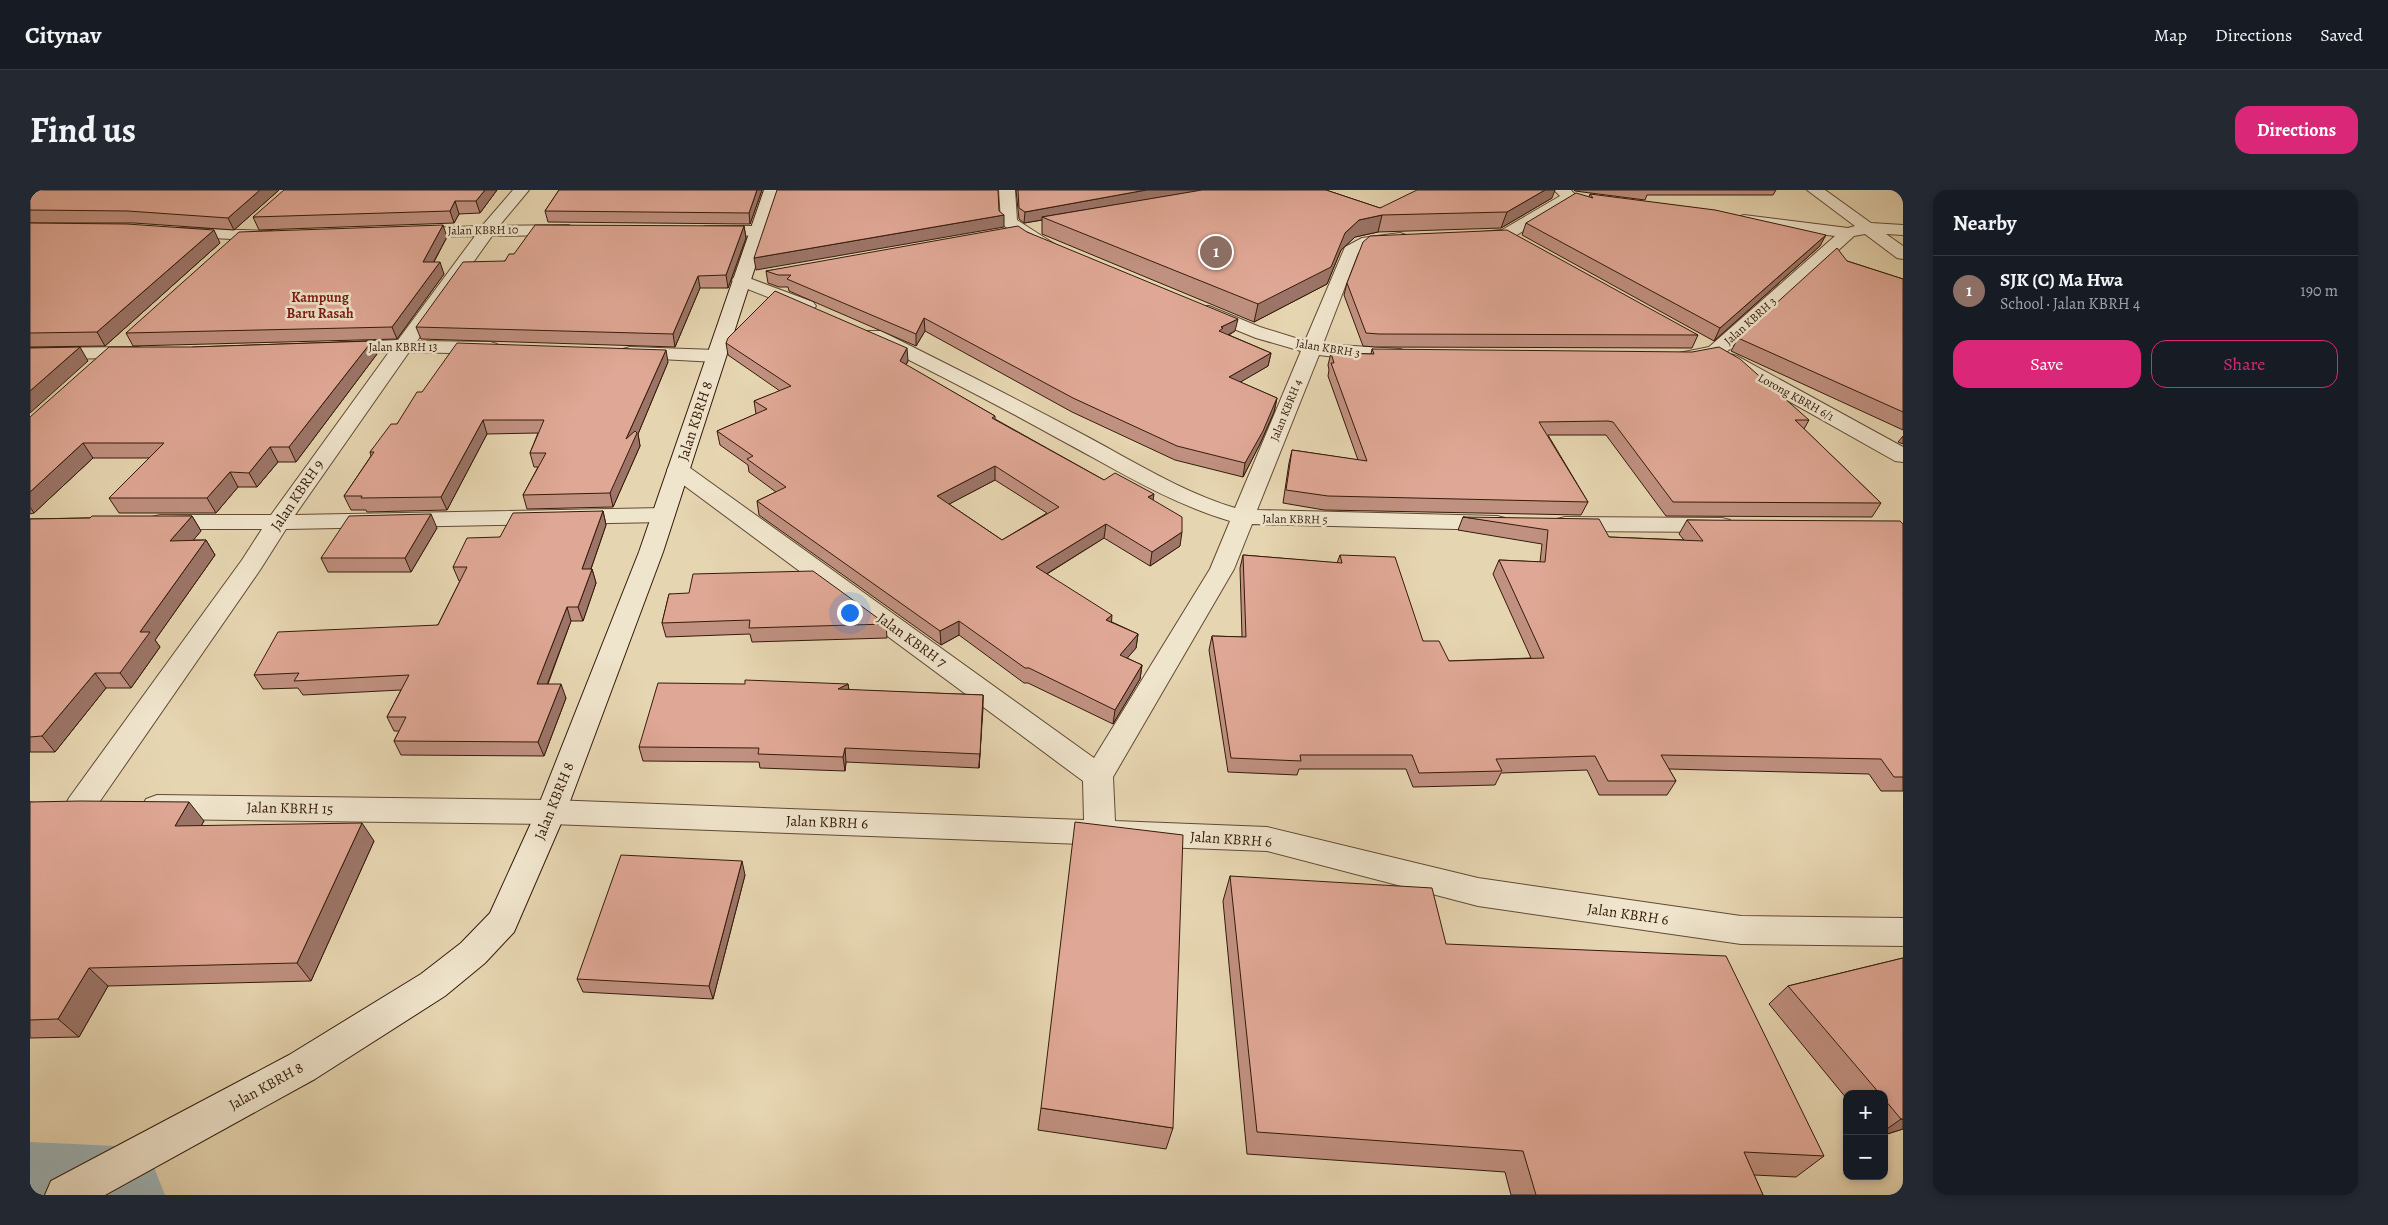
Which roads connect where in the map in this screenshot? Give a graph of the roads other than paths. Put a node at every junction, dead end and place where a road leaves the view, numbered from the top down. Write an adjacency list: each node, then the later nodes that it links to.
1 (521, 190): 10 (street, Jalan KBRH 9)
2 (772, 190): 14 (street, Jalan KBRH 8)
3 (1007, 190): 15 (street)
4 (1815, 190): 9 (street)
5 (1573, 195): 22 (street)
6 (262, 217): 21 (street)
7 (1733, 218): 18 (street)
8 (1040, 227): 15 (street)
9 (1868, 228): 13 (street, Jalan KBRH 3); 18 (street, Jalan KBRH 3); 26 (street)
10 (488, 230): 11 (street, Jalan KBRH 10); 17 (street, Jalan KBRH 10); 34 (street, Jalan KBRH 9)
11 (583, 230)
12 (689, 230): 14 (street)
13 (1903, 230)
14 (757, 231): 28 (street, Jalan KBRH 8)
15 (1021, 231): 19 (street); 25 (street)
16 (163, 232): 21 (street)
17 (392, 232)
18 (1848, 233): 39 (street, Jalan KBRH 3)
19 (1002, 234)
20 (288, 236): 21 (street)
21 (240, 237): 24 (street)
22 (1457, 237)
23 (1418, 238): 36 (street, Jalan KBRH 4)
24 (226, 250)
25 (1060, 250)
26 (1903, 254)
27 (770, 275): 28 (street)
28 (741, 280): 30 (street); 44 (street, Jalan KBRH 8)
29 (1187, 304): 36 (street, Jalan KBRH 3)
30 (821, 312)
31 (855, 327): 50 (street, Jalan KBRH 5)
32 (133, 334): 42 (street)
33 (1689, 337): 39 (street, Lorong KBRH 6/1)
34 (403, 346): 35 (street, Jalan KBRH 13); 37 (street, Jalan KBRH 13); 52 (street, Jalan KBRH 9)
35 (316, 348)
36 (1311, 348): 43 (street, Jalan KBRH 3); 50 (street, Jalan KBRH 4)
37 (504, 349)
38 (610, 352): 44 (street)
39 (1715, 352): 45 (street, Jalan KBRH 3); 47 (street, Lorong KBRH 6/1)
40 (160, 353): 42 (street)
41 (30, 354): 42 (street)
42 (111, 354): 46 (street)
43 (1414, 355)
44 (716, 356): 48 (street, Jalan KBRH 8)
45 (1666, 357)
46 (89, 374)
47 (1903, 456)
48 (678, 470): 49 (street, Jalan KBRH 8); 56 (street, Jalan KBRH 7)
49 (663, 515): 52 (street); 58 (street, Jalan KBRH 8)
50 (1243, 518): 53 (street, Jalan KBRH 5); 56 (street, Jalan KBRH 4)
51 (139, 522): 52 (street)
52 (278, 522): 57 (street, Jalan KBRH 9)
53 (1517, 523)
54 (1547, 524): 55 (street)
55 (1745, 526)
56 (1098, 776): 59 (street)
57 (68, 805): 58 (street, Jalan KBRH 15)
58 (551, 812): 59 (street, Jalan KBRH 6); 61 (street, Jalan KBRH 8)
59 (1100, 833): 60 (street, Jalan KBRH 6)
60 (1903, 932)
61 (65, 1195)

